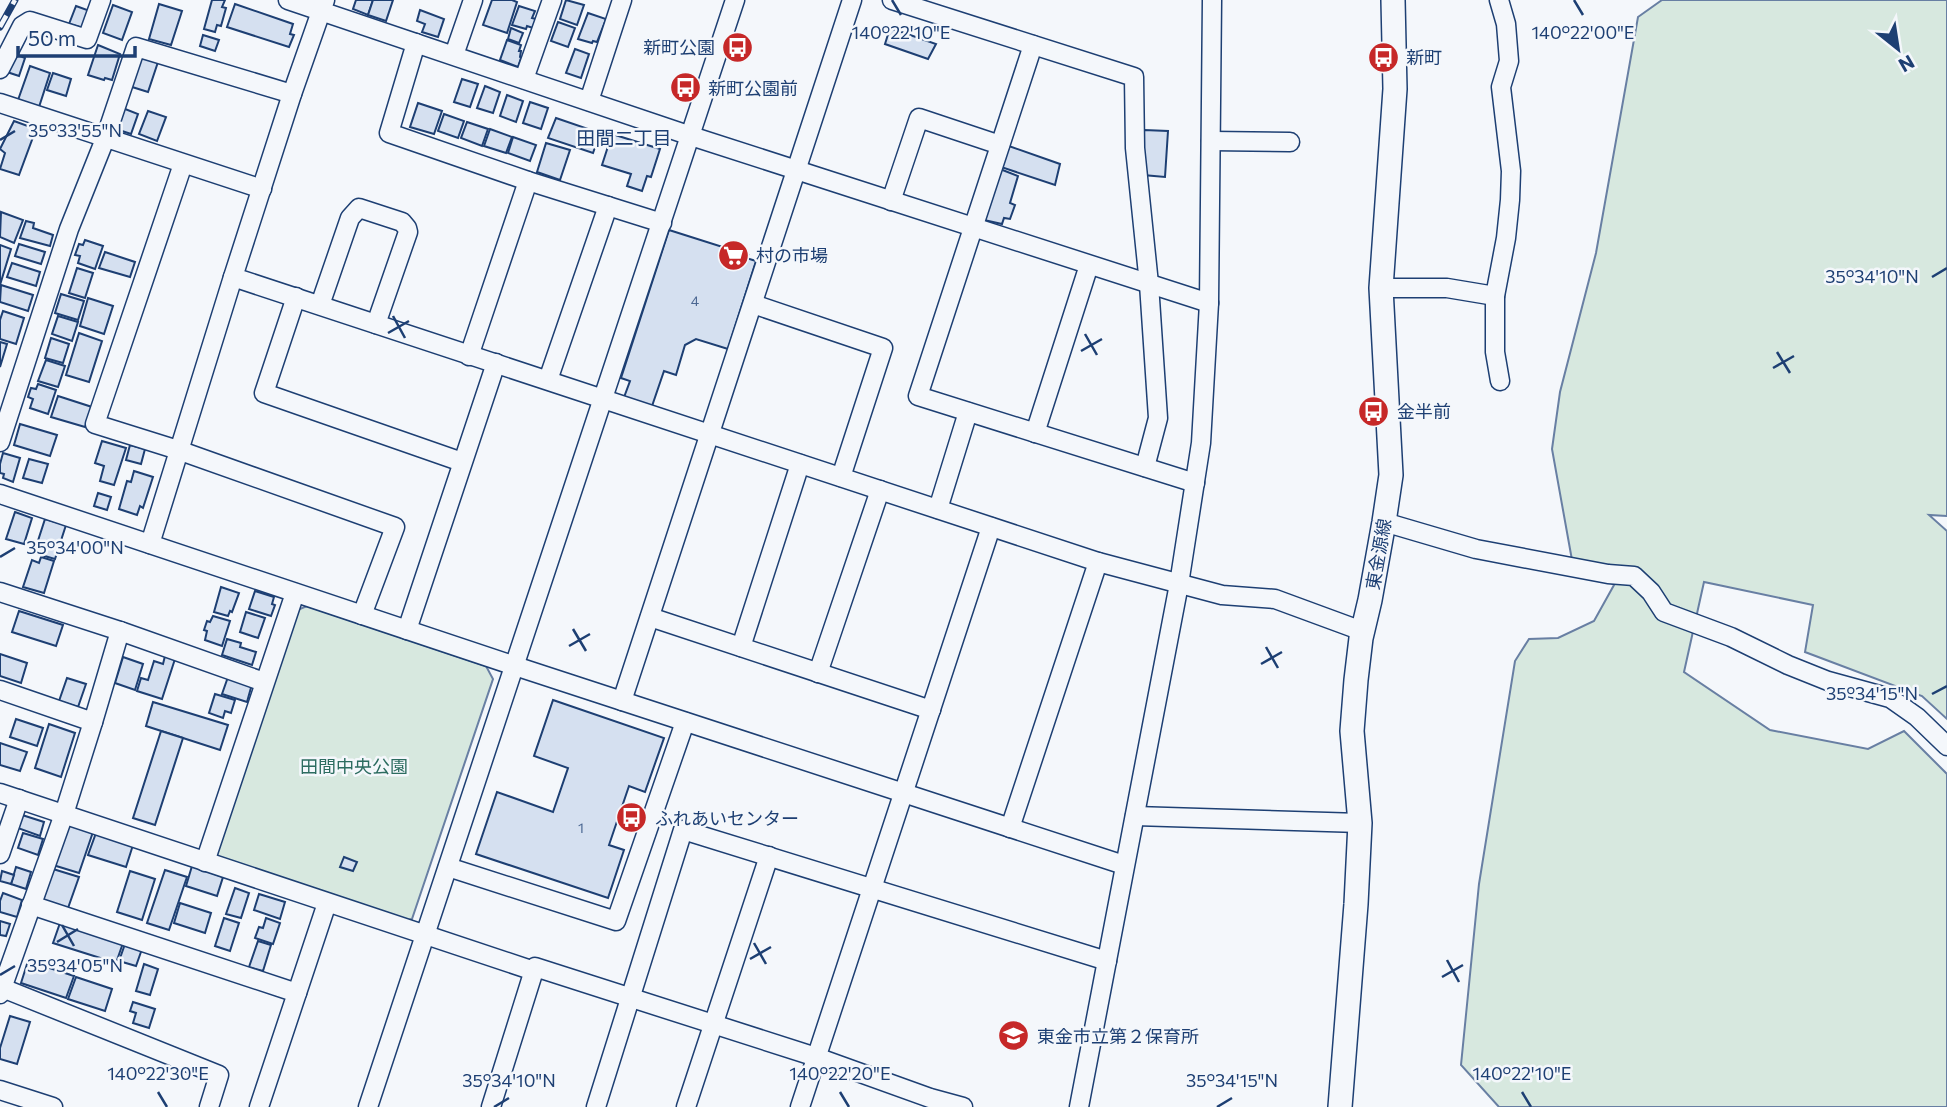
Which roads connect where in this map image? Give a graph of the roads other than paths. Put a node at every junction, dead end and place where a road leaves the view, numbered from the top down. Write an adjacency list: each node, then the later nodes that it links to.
1 (101, 0): 16 (street)
2 (288, 0): 12 (street)
3 (473, 0): 15 (street)
4 (552, 0): 17 (street)
5 (622, 0): 19 (street)
6 (735, 0): 21 (street)
7 (852, 0): 27 (street)
8 (892, 0): 14 (street)
9 (1212, 0): 23 (street)
10 (1393, 0): 37 (main road, 東金源線)
11 (1499, 0): 38 (street)
12 (323, 5): 13 (street); 18 (street)
13 (416, 43): 15 (street); 28 (street)
14 (1033, 45): 25 (street); 36 (street)
15 (454, 55): 17 (street)
16 (0, 69)
17 (524, 79): 19 (street)
18 (292, 94): 22 (street); 29 (street)
19 (589, 101): 21 (street)
20 (0, 103): 22 (street)
21 (691, 136): 27 (street); 32 (street)
22 (106, 139): 26 (street); 52 (street)
23 (1211, 141): 24 (street); 40 (street)
24 (1290, 142)
25 (1000, 145): 30 (street); 33 (street)
26 (183, 164): 29 (street); 53 (street)
27 (796, 170): 30 (street); 41 (street)
28 (528, 181): 31 (street); 44 (street)
29 (262, 189): 35 (street)
30 (891, 201): 33 (street)
31 (608, 206): 32 (street); 46 (street)
32 (662, 223): 48 (street)
33 (972, 228): 34 (street); 49 (street)
34 (1089, 265): 36 (street); 50 (street)
35 (233, 277): 39 (street); 53 (street)
36 (1149, 284): 40 (street); 56 (street)
37 (1381, 289): 38 (street); 62 (main road, 東金源線)
38 (1495, 296): 47 (street)
39 (296, 297): 42 (street); 54 (street)
40 (1209, 303): 58 (street)
41 (753, 304): 51 (street); 57 (street)
42 (320, 305): 43 (street); 43 (street)
43 (376, 324): 44 (street)
44 (470, 356): 45 (street)
45 (496, 363): 46 (street); 54 (street)
46 (548, 380): 48 (street)
47 (1500, 381)
48 (604, 398): 51 (street); 75 (street)
49 (968, 412): 50 (street); 61 (street)
50 (1034, 433): 56 (street)
51 (711, 434): 55 (street); 70 (street)
52 (0, 442)
53 (178, 450): 64 (street); 69 (street)
54 (463, 462): 71 (street)
55 (800, 464): 57 (street); 74 (street)
56 (1145, 467): 58 (street)
57 (841, 477): 59 (street)
58 (1195, 483): 66 (street)
59 (880, 490): 61 (street); 76 (street)
60 (0, 494): 64 (street)
61 (938, 509): 63 (street)
62 (1384, 522): 73 (main road, 東金源線); 83 (street)
63 (991, 527): 65 (street); 80 (street)
64 (150, 544): 68 (street)
65 (1098, 562): 66 (street); 90 (street)
66 (1179, 583): 73 (street); 88 (street)
67 (0, 592): 72 (street)
68 (295, 593): 69 (street); 77 (street)
69 (362, 615): 71 (street)
70 (650, 617): 74 (street); 79 (street)
71 (407, 630): 75 (street)
72 (120, 631): 77 (street); 81 (street)
73 (1362, 631): 89 (main road, 東金源線)
74 (741, 647): 76 (street)
75 (514, 666): 79 (street); 95 (street)
76 (818, 673): 80 (street)
77 (264, 682): 93 (street)
78 (0, 691): 81 (street)
79 (622, 701): 82 (street)
80 (931, 710): 85 (street)
81 (93, 722): 87 (street)
82 (685, 722): 85 (street); 95 (street)
83 (1947, 746)
84 (0, 793): 86 (street)
85 (904, 793): 90 (street); 96 (street)
86 (19, 799): 87 (street); 91 (street)
87 (64, 814): 93 (street); 98 (street)
88 (1135, 816): 89 (street); 94 (street)
89 (1360, 823): 119 (main road, 東金源線)
90 (1010, 828): 94 (street)
91 (0, 854)
92 (769, 856): 96 (street); 104 (street); 105 (street)
93 (205, 862): 97 (street)
94 (1124, 865): 100 (street)
95 (448, 867): 99 (street)
96 (872, 888): 100 (street); 106 (street)
97 (327, 903): 99 (street); 103 (street)
98 (31, 905): 102 (street); 103 (street)
99 (426, 934): 101 (street); 112 (street)
100 (1107, 961): 118 (street)
101 (534, 971): 104 (street); 113 (street)
102 (1, 989): 110 (street)
103 (297, 993): 111 (street)
104 (630, 998): 105 (street); 114 (street)
105 (713, 1024): 106 (street); 115 (street)
106 (816, 1057): 108 (street); 116 (street)
107 (0, 1090): 109 (street)
108 (929, 1102): 117 (street)
109 (51, 1107)
110 (209, 1107)
111 (259, 1107)
112 (368, 1107)
113 (491, 1107)
114 (596, 1107)
115 (686, 1107)
116 (800, 1107)
117 (962, 1107)
118 (1079, 1107)
119 (1340, 1107)

